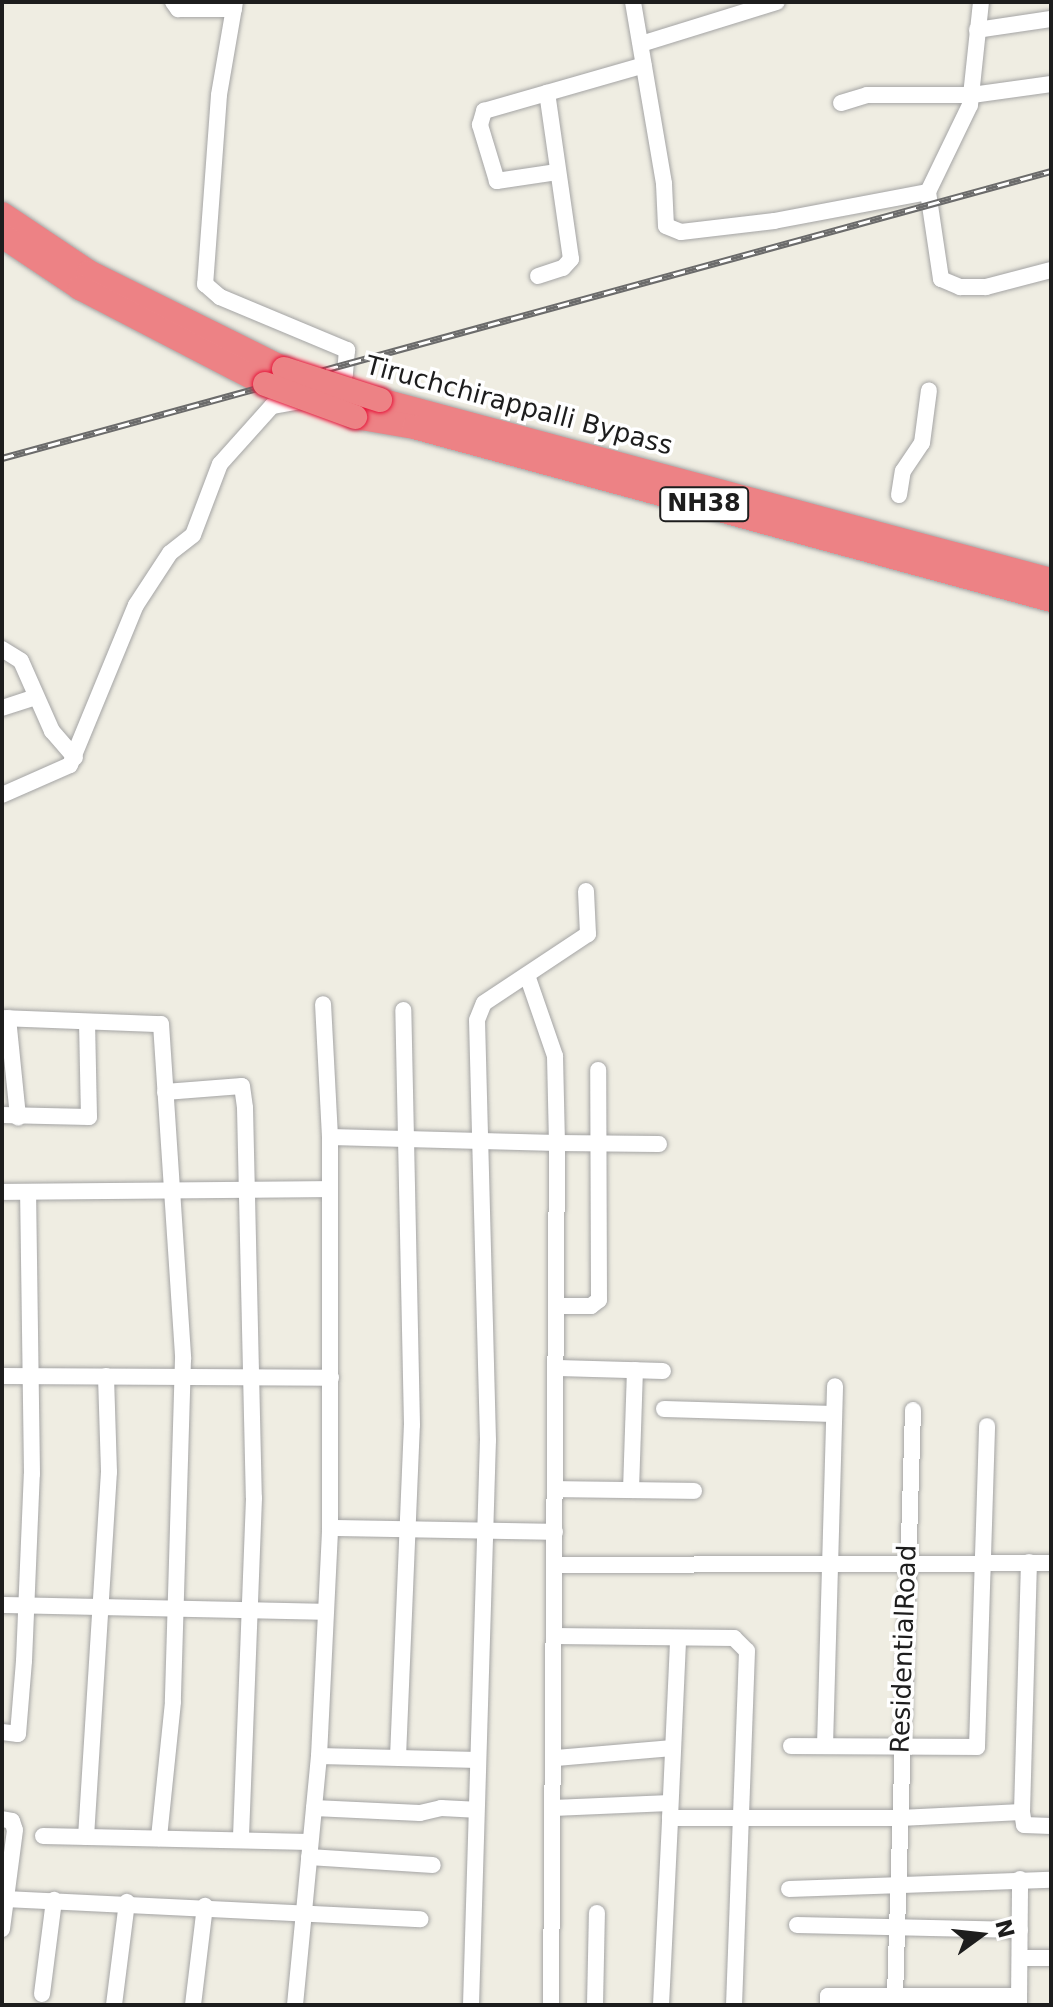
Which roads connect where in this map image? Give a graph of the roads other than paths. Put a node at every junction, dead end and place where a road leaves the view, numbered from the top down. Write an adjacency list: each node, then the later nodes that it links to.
1 (173, 2): 5 (street)
2 (633, 2): 8 (street)
3 (777, 2): 8 (street)
4 (981, 2): 7 (street)
5 (235, 5): 28 (street)
6 (1051, 19): 7 (street)
7 (977, 30): 12 (street)
8 (641, 44): 9 (street)
9 (644, 65): 11 (street); 15 (street)
10 (1051, 84): 12 (street)
11 (547, 93): 14 (street); 14 (street)
12 (972, 95): 13 (street); 15 (street)
13 (841, 103)
14 (557, 172): 19 (street)
15 (928, 192): 18 (street)
16 (2, 214): 20 (highway, Tiruchchirappalli Bypass / NH38)
17 (2, 236): 20 (highway, Tiruchchirappalli Bypass / NH38)
18 (1051, 270)
19 (538, 276)
20 (274, 377): 23 (highway, Tiruchchirappalli Bypass / NH38, bridge); 24 (highway, Tiruchchirappalli Bypass / NH38, bridge)
21 (929, 390): 22 (street)
22 (899, 495)
23 (1051, 580)
24 (1051, 600)
25 (2, 649): 26 (street)
26 (36, 697): 27 (street); 28 (street)
27 (2, 708)
28 (75, 757): 29 (street)
29 (2, 795)
30 (586, 891): 31 (street)
31 (527, 975): 41 (street); 43 (street)
32 (323, 1004): 39 (street)
33 (403, 1010): 40 (street)
34 (5, 1018): 35 (street); 38 (street)
35 (87, 1023): 37 (street); 38 (street)
36 (598, 1070): 42 (street)
37 (165, 1092): 46 (street); 47 (street)
38 (10, 1116)
39 (330, 1137): 40 (street); 45 (street)
40 (407, 1139): 41 (street); 69 (street)
41 (483, 1141): 43 (street); 70 (street)
42 (598, 1142): 43 (street); 44 (street); 50 (street)
43 (557, 1143): 50 (street)
44 (659, 1144)
45 (330, 1189): 47 (street); 59 (street)
46 (173, 1190): 47 (street); 49 (street); 57 (street)
47 (248, 1190): 58 (street)
48 (2, 1192): 49 (street)
49 (28, 1192): 55 (street)
50 (558, 1306): 51 (street)
51 (558, 1368): 52 (street); 65 (street)
52 (635, 1370): 53 (street); 66 (street)
53 (663, 1371)
54 (2, 1376): 55 (street)
55 (31, 1376): 56 (street); 79 (street)
56 (106, 1376): 57 (street); 80 (street)
57 (182, 1377): 58 (street); 81 (street)
58 (254, 1377): 59 (street); 82 (street)
59 (331, 1378): 68 (street)
60 (835, 1386): 63 (street)
61 (664, 1409): 63 (street)
62 (913, 1410): 76 (street, ResidentialRoad)
63 (834, 1414): 77 (street)
64 (987, 1426): 73 (street)
65 (556, 1489): 66 (street); 71 (street)
66 (631, 1490): 67 (street)
67 (694, 1491)
68 (330, 1528): 69 (street); 83 (street)
69 (409, 1530): 70 (street); 92 (street)
70 (487, 1531): 71 (street); 94 (street)
71 (555, 1532): 75 (street)
72 (1029, 1562): 73 (street); 74 (street); 99 (street)
73 (983, 1563): 76 (street); 89 (street)
74 (1051, 1563)
75 (554, 1565): 77 (street); 84 (street)
76 (906, 1565): 77 (street); 89 (street, ResidentialRoad)
77 (830, 1567): 88 (street)
78 (2, 1605): 79 (street)
79 (27, 1606): 80 (street); 86 (street)
80 (99, 1607): 81 (street); 105 (street)
81 (175, 1609): 82 (street); 106 (street)
82 (249, 1610): 83 (street); 107 (street)
83 (325, 1612): 91 (street)
84 (554, 1636): 85 (street); 93 (street)
85 (678, 1639): 90 (street); 100 (street)
86 (2, 1732)
87 (791, 1746): 88 (street)
88 (825, 1746): 89 (street)
89 (900, 1747): 101 (street, ResidentialRoad)
90 (673, 1748): 93 (street); 98 (street)
91 (319, 1756): 92 (street); 95 (street)
92 (398, 1757): 94 (street)
93 (556, 1758): 96 (street)
94 (478, 1760): 97 (street)
95 (314, 1808): 97 (street); 108 (street)
96 (553, 1808): 98 (street); 136 (street)
97 (475, 1810): 135 (street)
98 (670, 1810): 100 (street); 138 (street)
99 (1022, 1812): 101 (street); 103 (street)
100 (743, 1818): 101 (street); 139 (street)
101 (900, 1818): 112 (street, ResidentialRoad)
102 (2, 1819): 114 (street)
103 (1051, 1826)
104 (43, 1836): 105 (street)
105 (86, 1837): 106 (street)
106 (159, 1838): 107 (street)
107 (241, 1839): 108 (street)
108 (310, 1849): 109 (street); 119 (street)
109 (433, 1865)
110 (1020, 1879): 111 (street); 112 (street); 124 (street)
111 (1051, 1880)
112 (898, 1888): 113 (street); 122 (street, ResidentialRoad)
113 (789, 1889)
114 (5, 1899): 115 (street); 123 (street)
115 (54, 1900): 116 (street); 127 (street)
116 (127, 1902): 117 (street); 132 (street)
117 (205, 1906): 119 (street); 133 (street)
118 (597, 1913): 137 (street)
119 (304, 1914): 120 (street); 134 (street)
120 (421, 1919)
121 (797, 1925): 122 (street)
122 (896, 1928): 124 (street); 128 (street, ResidentialRoad)
123 (2, 1929)
124 (1020, 1930): 125 (street)
125 (1020, 1958): 126 (street); 131 (street)
126 (1051, 1958)
127 (42, 1994)
128 (895, 1996): 129 (street); 130 (street)
129 (871, 2000): 140 (street)
130 (943, 2000): 131 (street)
131 (1019, 2000)
132 (114, 2005)
133 (193, 2005)
134 (295, 2005)
135 (471, 2005)
136 (551, 2005)
137 (595, 2005)
138 (661, 2005)
139 (734, 2005)
140 (828, 2005)

